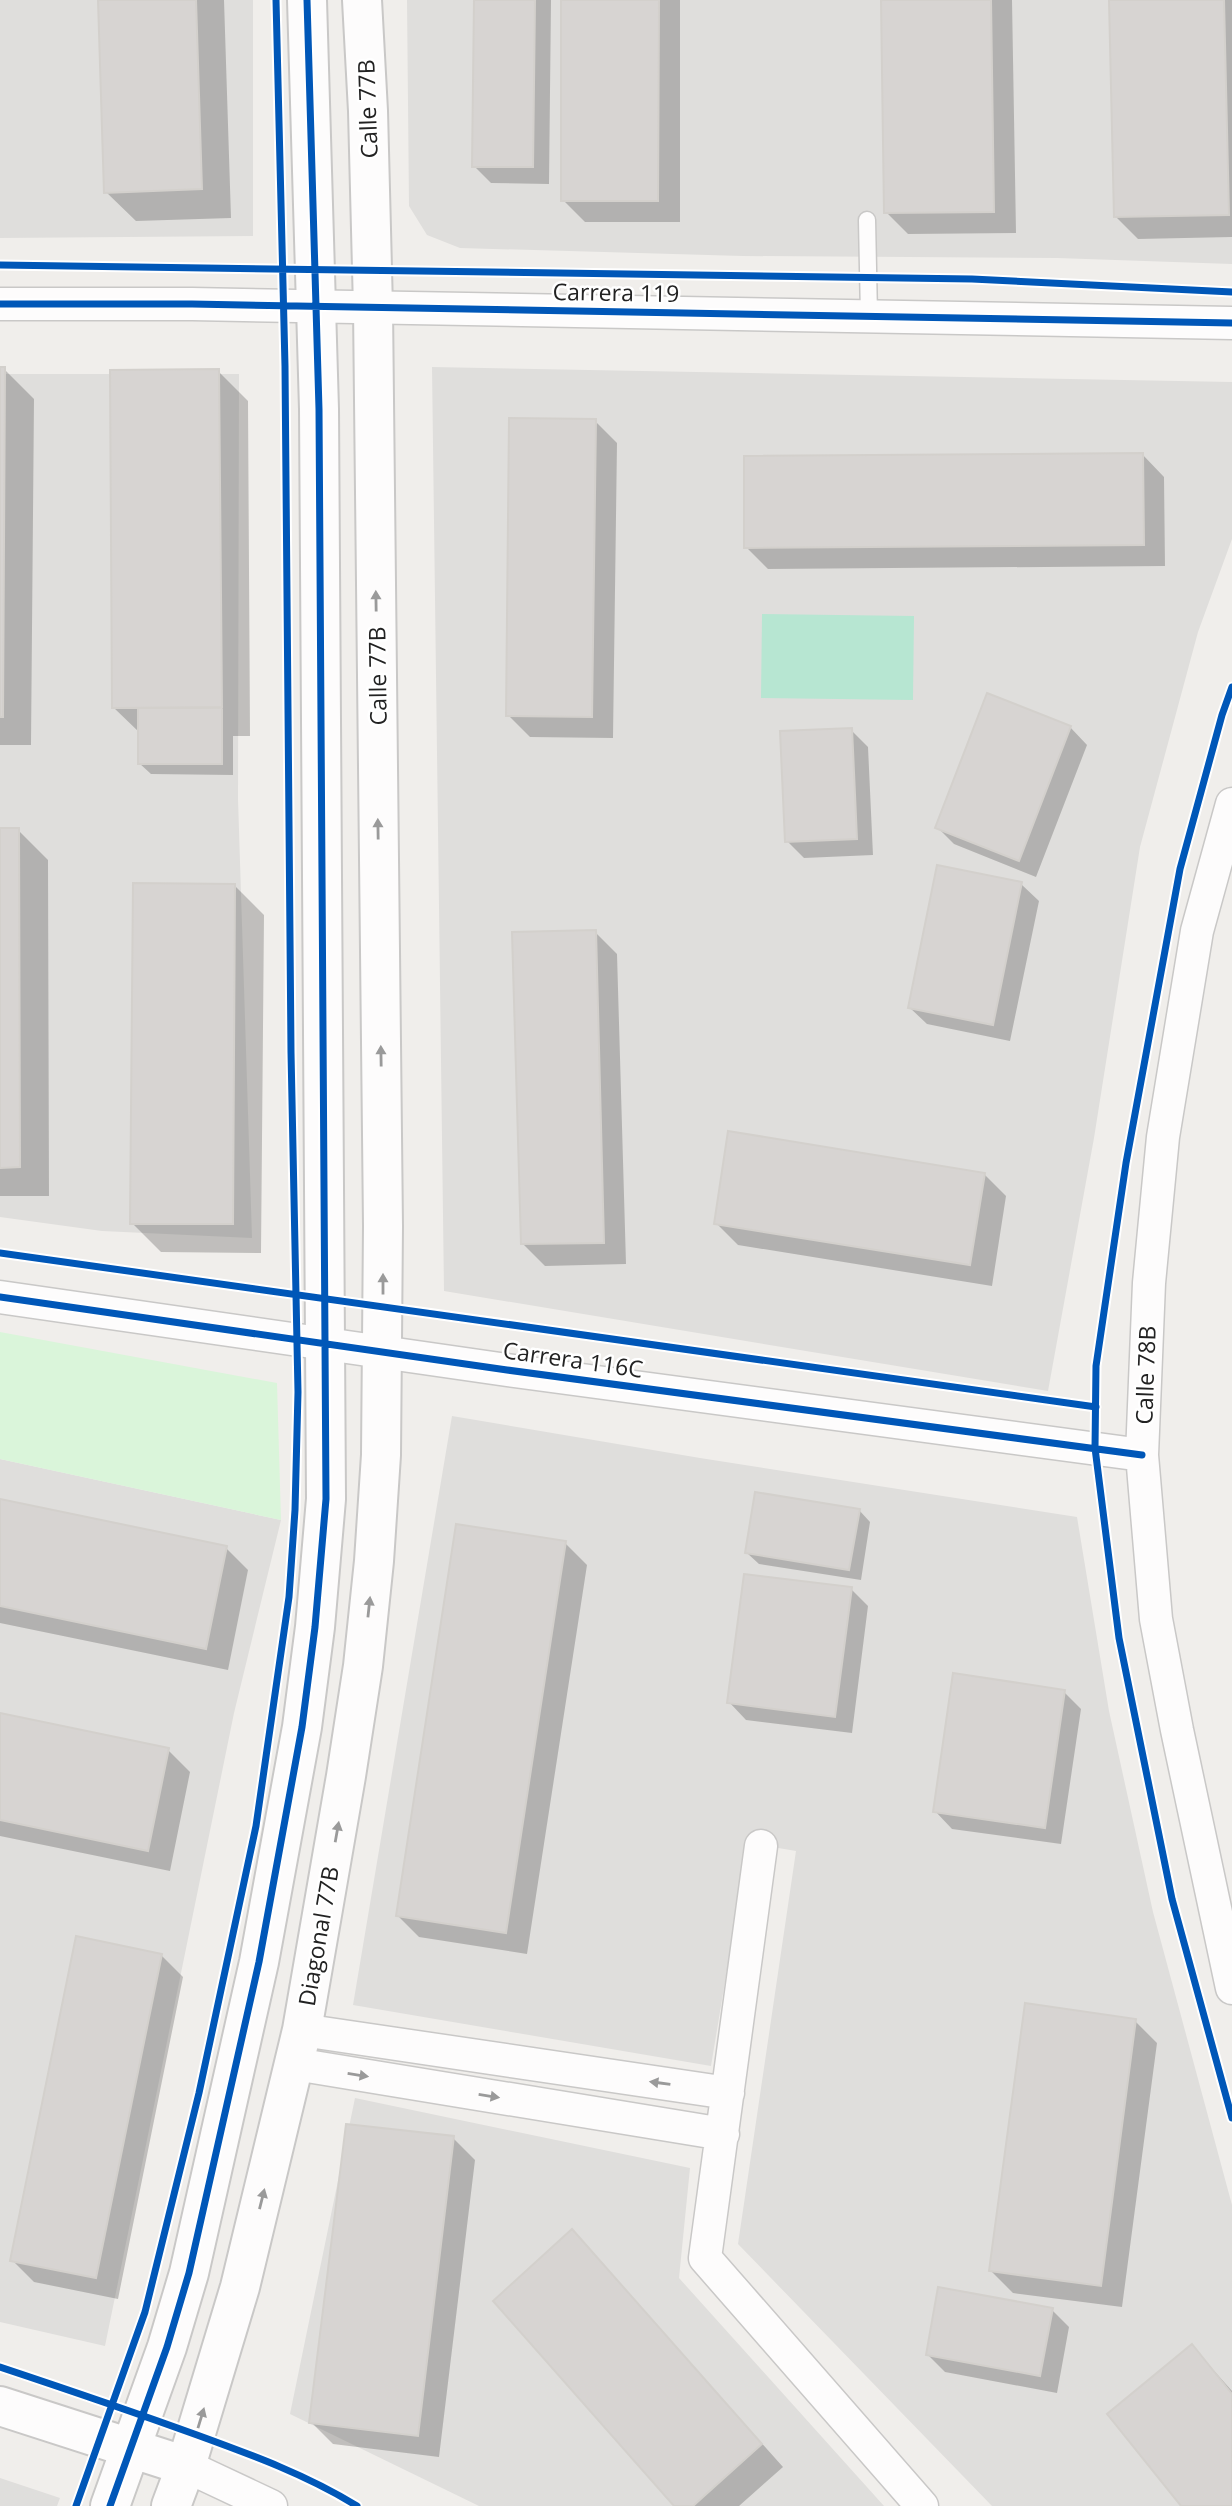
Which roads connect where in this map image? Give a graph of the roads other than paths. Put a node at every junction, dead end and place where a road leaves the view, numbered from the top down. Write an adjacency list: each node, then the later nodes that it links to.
1 (307, 0): 5 (street)
2 (362, 0): 6 (street, Calle 77B)
3 (867, 220): 7 (lane)
4 (0, 304): 5 (street, Carrera 119)
5 (317, 306): 6 (street, Carrera 119); 11 (street)
6 (373, 307): 7 (street, Carrera 119); 12 (street, Calle 77B, one-way to 6)
7 (869, 316): 8 (street, Carrera 119)
8 (1232, 323)
9 (1232, 804): 13 (street, Calle 78B)
10 (0, 1297): 11 (street, Carrera 116C)
11 (324, 1343): 12 (street, Carrera 116C); 20 (street)
12 (383, 1352): 13 (street, Carrera 116C); 16 (street, Diagonal 77B, one-way to 12)
13 (1142, 1455): 15 (street, Calle 78B)
14 (761, 1846): 17 (street)
15 (1232, 1988)
16 (298, 2047): 17 (street, one-way to 16); 18 (street, one-way to 18); 21 (street, Diagonal 77B, one-way to 16)
17 (728, 2093): 18 (street)
18 (723, 2134): 25 (street)
19 (0, 2406): 20 (street)
20 (130, 2448): 21 (street); 22 (street)
21 (186, 2466): 23 (street, Diagonal 77B); 24 (street)
22 (110, 2506)
23 (172, 2506)
24 (271, 2506)
25 (922, 2506)

